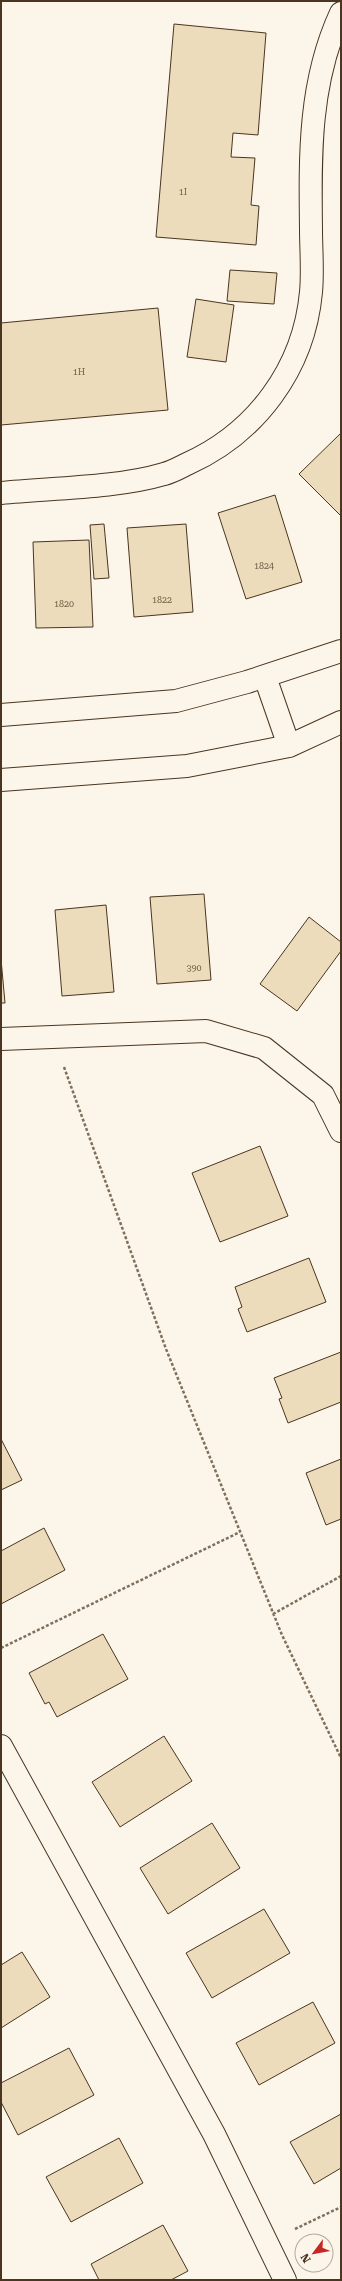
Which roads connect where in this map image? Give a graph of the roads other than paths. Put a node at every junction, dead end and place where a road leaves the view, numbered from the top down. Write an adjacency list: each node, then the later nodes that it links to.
1 (341, 13): 2 (street)
2 (1, 493)
3 (341, 651): 4 (street)
4 (265, 677): 5 (street); 7 (street)
5 (1, 715)
6 (341, 722): 7 (street)
7 (289, 746): 8 (street)
8 (1, 780)
9 (1, 1038): 10 (street)
10 (341, 1131)
11 (1, 1746): 12 (street)
12 (285, 2280)

